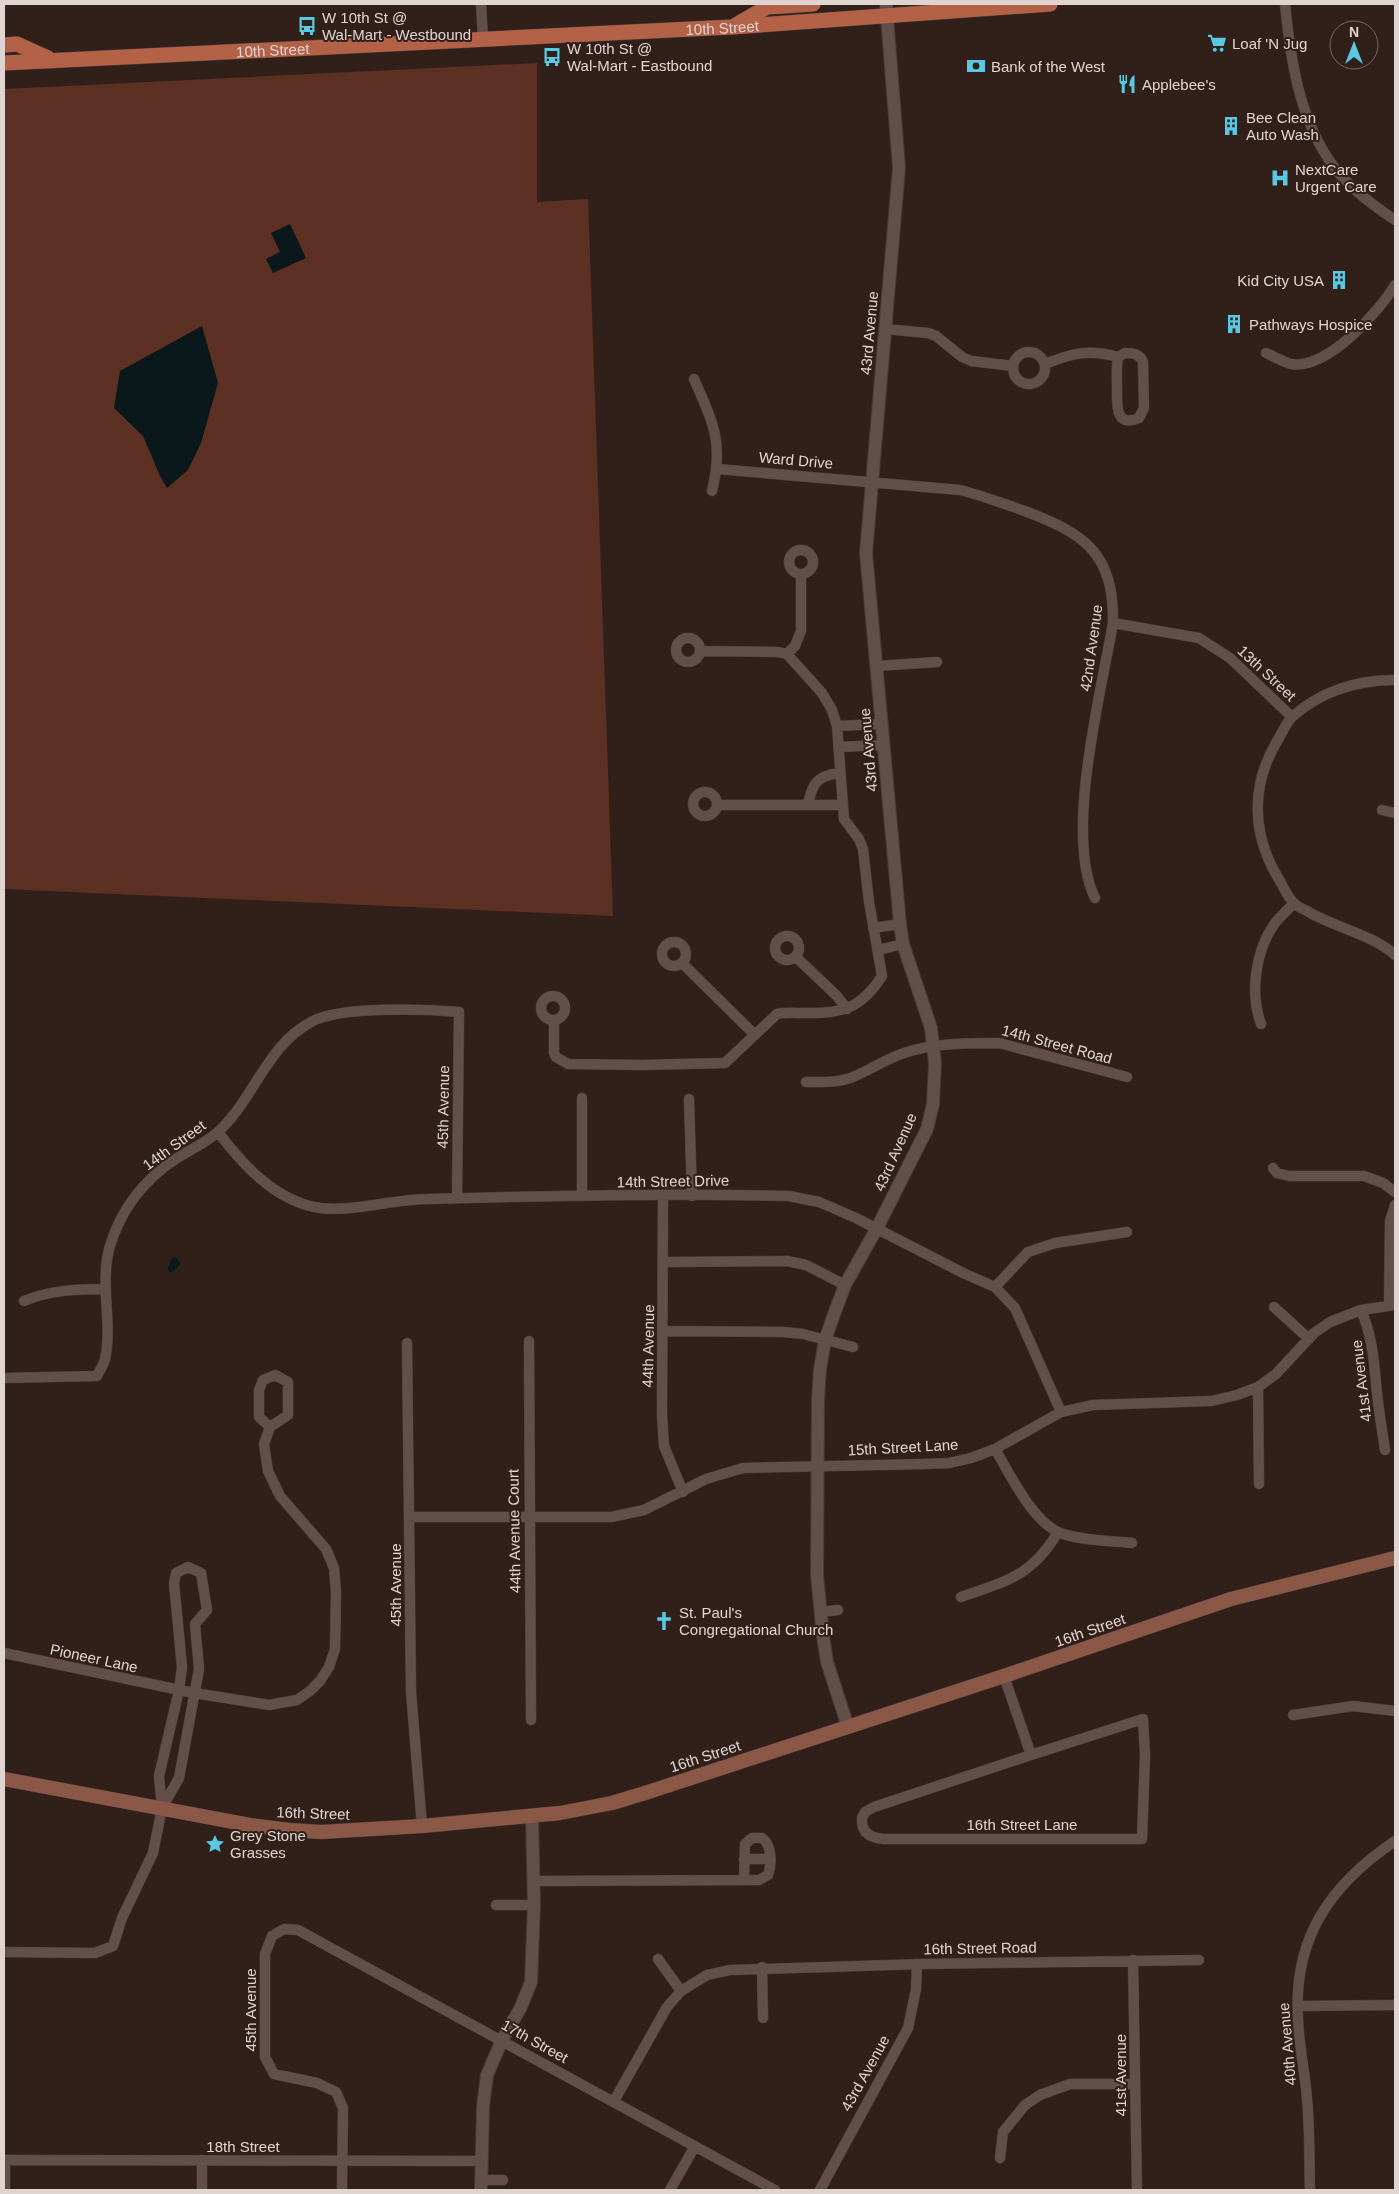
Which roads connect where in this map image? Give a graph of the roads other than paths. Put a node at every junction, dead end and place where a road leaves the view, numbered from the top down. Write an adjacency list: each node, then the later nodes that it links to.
1 (481, 4): 8 (street)
2 (813, 4): 7 (main road)
3 (1031, 4): 4 (main road, 10th Street); 6 (main road, 10th Street)
4 (1050, 4)
5 (1285, 4): 12 (street)
6 (886, 10): 7 (main road, 10th Street); 15 (street, 43rd Avenue)
7 (732, 27): 8 (main road, 10th Street)
8 (484, 39): 10 (main road, 10th Street)
9 (4, 45): 10 (main road)
10 (52, 60): 11 (main road, 10th Street)
11 (4, 63)
12 (1395, 220)
13 (1395, 285): 14 (street)
14 (1391, 303): 16 (street)
15 (885, 329): 19 (street); 22 (street, 43rd Avenue)
16 (1266, 352)
17 (1118, 357): 17 (street); 18 (street)
18 (1045, 364): 19 (street); 19 (street)
19 (1013, 366)
20 (694, 379): 21 (street)
21 (717, 469): 22 (street, Ward Drive); 23 (street)
22 (872, 482): 25 (street, 42nd Avenue); 29 (street, 43rd Avenue)
23 (712, 491)
24 (801, 574): 27 (street)
25 (1113, 623): 31 (street, 13th Street); 42 (street, 42nd Avenue)
26 (700, 650): 27 (street)
27 (787, 654): 33 (street)
28 (937, 662): 29 (street)
29 (877, 666): 32 (street, 43rd Avenue)
30 (1395, 680): 31 (street, 13th Street)
31 (1292, 717): 43 (street)
32 (882, 724): 33 (street); 34 (street, 43rd Avenue)
33 (837, 726): 35 (street)
34 (883, 745): 35 (street); 44 (street, 43rd Avenue)
35 (839, 747): 36 (street)
36 (839, 773): 38 (street); 39 (street)
37 (718, 805): 38 (street)
38 (808, 805): 39 (street)
39 (842, 805): 45 (street)
40 (1382, 810): 41 (street)
41 (1395, 813)
42 (1095, 898)
43 (1294, 903): 48 (street); 54 (street)
44 (900, 924): 45 (street); 46 (street, 43rd Avenue)
45 (873, 928): 47 (street)
46 (903, 944): 47 (street); 56 (street, 43rd Avenue)
47 (878, 950): 51 (street)
48 (1395, 955)
49 (796, 957): 51 (street)
50 (682, 963): 55 (street)
51 (847, 1009): 55 (street)
52 (459, 1017): 61 (street, 14th Street); 67 (street, 45th Avenue)
53 (554, 1020): 55 (street)
54 (1261, 1024)
55 (755, 1035)
56 (934, 1047): 57 (street, 14th Street Road); 58 (street, 14th Street Road); 69 (street, 43rd Avenue)
57 (1127, 1077)
58 (806, 1082)
59 (582, 1098): 64 (street)
60 (689, 1099): 66 (street)
61 (218, 1132): 67 (street, 14th Street Drive); 74 (street, 14th Street)
62 (1273, 1168): 63 (street)
63 (1395, 1192)
64 (582, 1196): 65 (street, 14th Street Drive); 67 (street, 14th Street Drive)
65 (663, 1196): 66 (street, 14th Street Drive); 71 (street, 44th Avenue)
66 (692, 1196): 69 (street, 14th Street Drive)
67 (457, 1198)
68 (1395, 1205): 76 (street)
69 (877, 1228): 72 (street, 43rd Avenue); 73 (street, 14th Street Drive)
70 (1127, 1232): 73 (street)
71 (664, 1262): 72 (street); 79 (street, 44th Avenue)
72 (845, 1286): 81 (street, 43rd Avenue)
73 (995, 1287): 87 (street, 14th Street Drive)
74 (106, 1289): 75 (street); 85 (street, 14th Street)
75 (24, 1301)
76 (1392, 1305): 78 (street, 15th Street Lane)
77 (1274, 1307): 80 (street)
78 (1361, 1310): 80 (street, 15th Street Lane); 90 (street, 41st Avenue)
79 (662, 1331): 81 (street); 93 (street, 44th Avenue)
80 (1309, 1339): 86 (street, 15th Street Lane)
81 (825, 1340): 84 (street); 91 (street, 43rd Avenue)
82 (529, 1341): 94 (street, 44th Avenue Court)
83 (407, 1343): 95 (street, 45th Avenue)
84 (853, 1347)
85 (4, 1378)
86 (1258, 1387): 87 (street, 15th Street Lane); 92 (street)
87 (1062, 1412): 89 (street, 15th Street Lane)
88 (270, 1427): 88 (street); 107 (street, Pioneer Lane)
89 (995, 1449): 91 (street, 15th Street Lane); 96 (street)
90 (1386, 1450)
91 (817, 1466): 93 (street, 15th Street Lane); 101 (street, 43rd Avenue)
92 (1259, 1484)
93 (683, 1492): 94 (street, 15th Street Lane)
94 (529, 1516): 95 (street, 15th Street Lane); 110 (street, 44th Avenue Court)
95 (410, 1517): 116 (street, 45th Avenue)
96 (1058, 1532): 97 (street); 99 (street)
97 (1132, 1542)
98 (1395, 1558): 105 (main road, 16th Street)
99 (961, 1597)
100 (838, 1610): 101 (street)
101 (820, 1612): 111 (street, 43rd Avenue)
102 (195, 1624): 103 (street); 103 (street); 107 (street)
103 (178, 1625): 106 (street)
104 (4, 1653): 106 (street, Pioneer Lane)
105 (1004, 1676): 111 (main road, 16th Street); 112 (street)
106 (179, 1690): 107 (street, Pioneer Lane); 114 (street)
107 (194, 1694): 114 (street)
108 (1395, 1711): 109 (street)
109 (1293, 1715)
110 (531, 1720)
111 (848, 1726): 115 (main road, 16th Street)
112 (1031, 1755): 112 (street, 16th Street Lane)
113 (4, 1780): 114 (main road, 16th Street)
114 (162, 1808): 116 (main road, 16th Street); 125 (street)
115 (532, 1816): 116 (main road, 16th Street); 121 (street)
116 (422, 1826)
117 (1395, 1841): 133 (street, 40th Avenue)
118 (744, 1859): 119 (street); 119 (street); 120 (street)
119 (770, 1859): 120 (street)
120 (744, 1880): 121 (street)
121 (533, 1881): 123 (street)
122 (496, 1905): 123 (street)
123 (534, 1905): 135 (street)
124 (278, 1933): 135 (street, 17th Street); 142 (street, 45th Avenue)
125 (4, 1952)
126 (658, 1959): 131 (street)
127 (1133, 1960): 128 (street, 16th Street Road); 129 (street, 16th Street Road); 136 (street, 41st Avenue)
128 (1199, 1960)
129 (917, 1964): 130 (street, 16th Street Road); 151 (street, 43rd Avenue)
130 (762, 1967): 131 (street, 16th Street Road); 134 (street)
131 (681, 1991): 137 (street, 16th Street Road)
132 (1395, 2005): 133 (street)
133 (1298, 2006): 153 (street, 40th Avenue)
134 (763, 2018)
135 (502, 2040): 137 (street, 17th Street); 143 (street)
136 (1135, 2084): 139 (street); 152 (street, 41st Avenue)
137 (614, 2101): 138 (street, 17th Street)
138 (695, 2146): 149 (street); 150 (street, 17th Street)
139 (1000, 2158)
140 (5, 2160): 141 (street, 18th Street); 146 (street)
141 (202, 2160): 142 (street, 18th Street); 147 (street)
142 (343, 2161): 143 (street, 18th Street); 148 (street, 45th Avenue)
143 (482, 2161): 145 (street)
144 (502, 2180): 145 (street)
145 (481, 2185)
146 (5, 2190)
147 (202, 2190)
148 (342, 2190)
149 (670, 2190)
150 (775, 2190)
151 (820, 2190)
152 (1137, 2190)
153 (1310, 2190)

